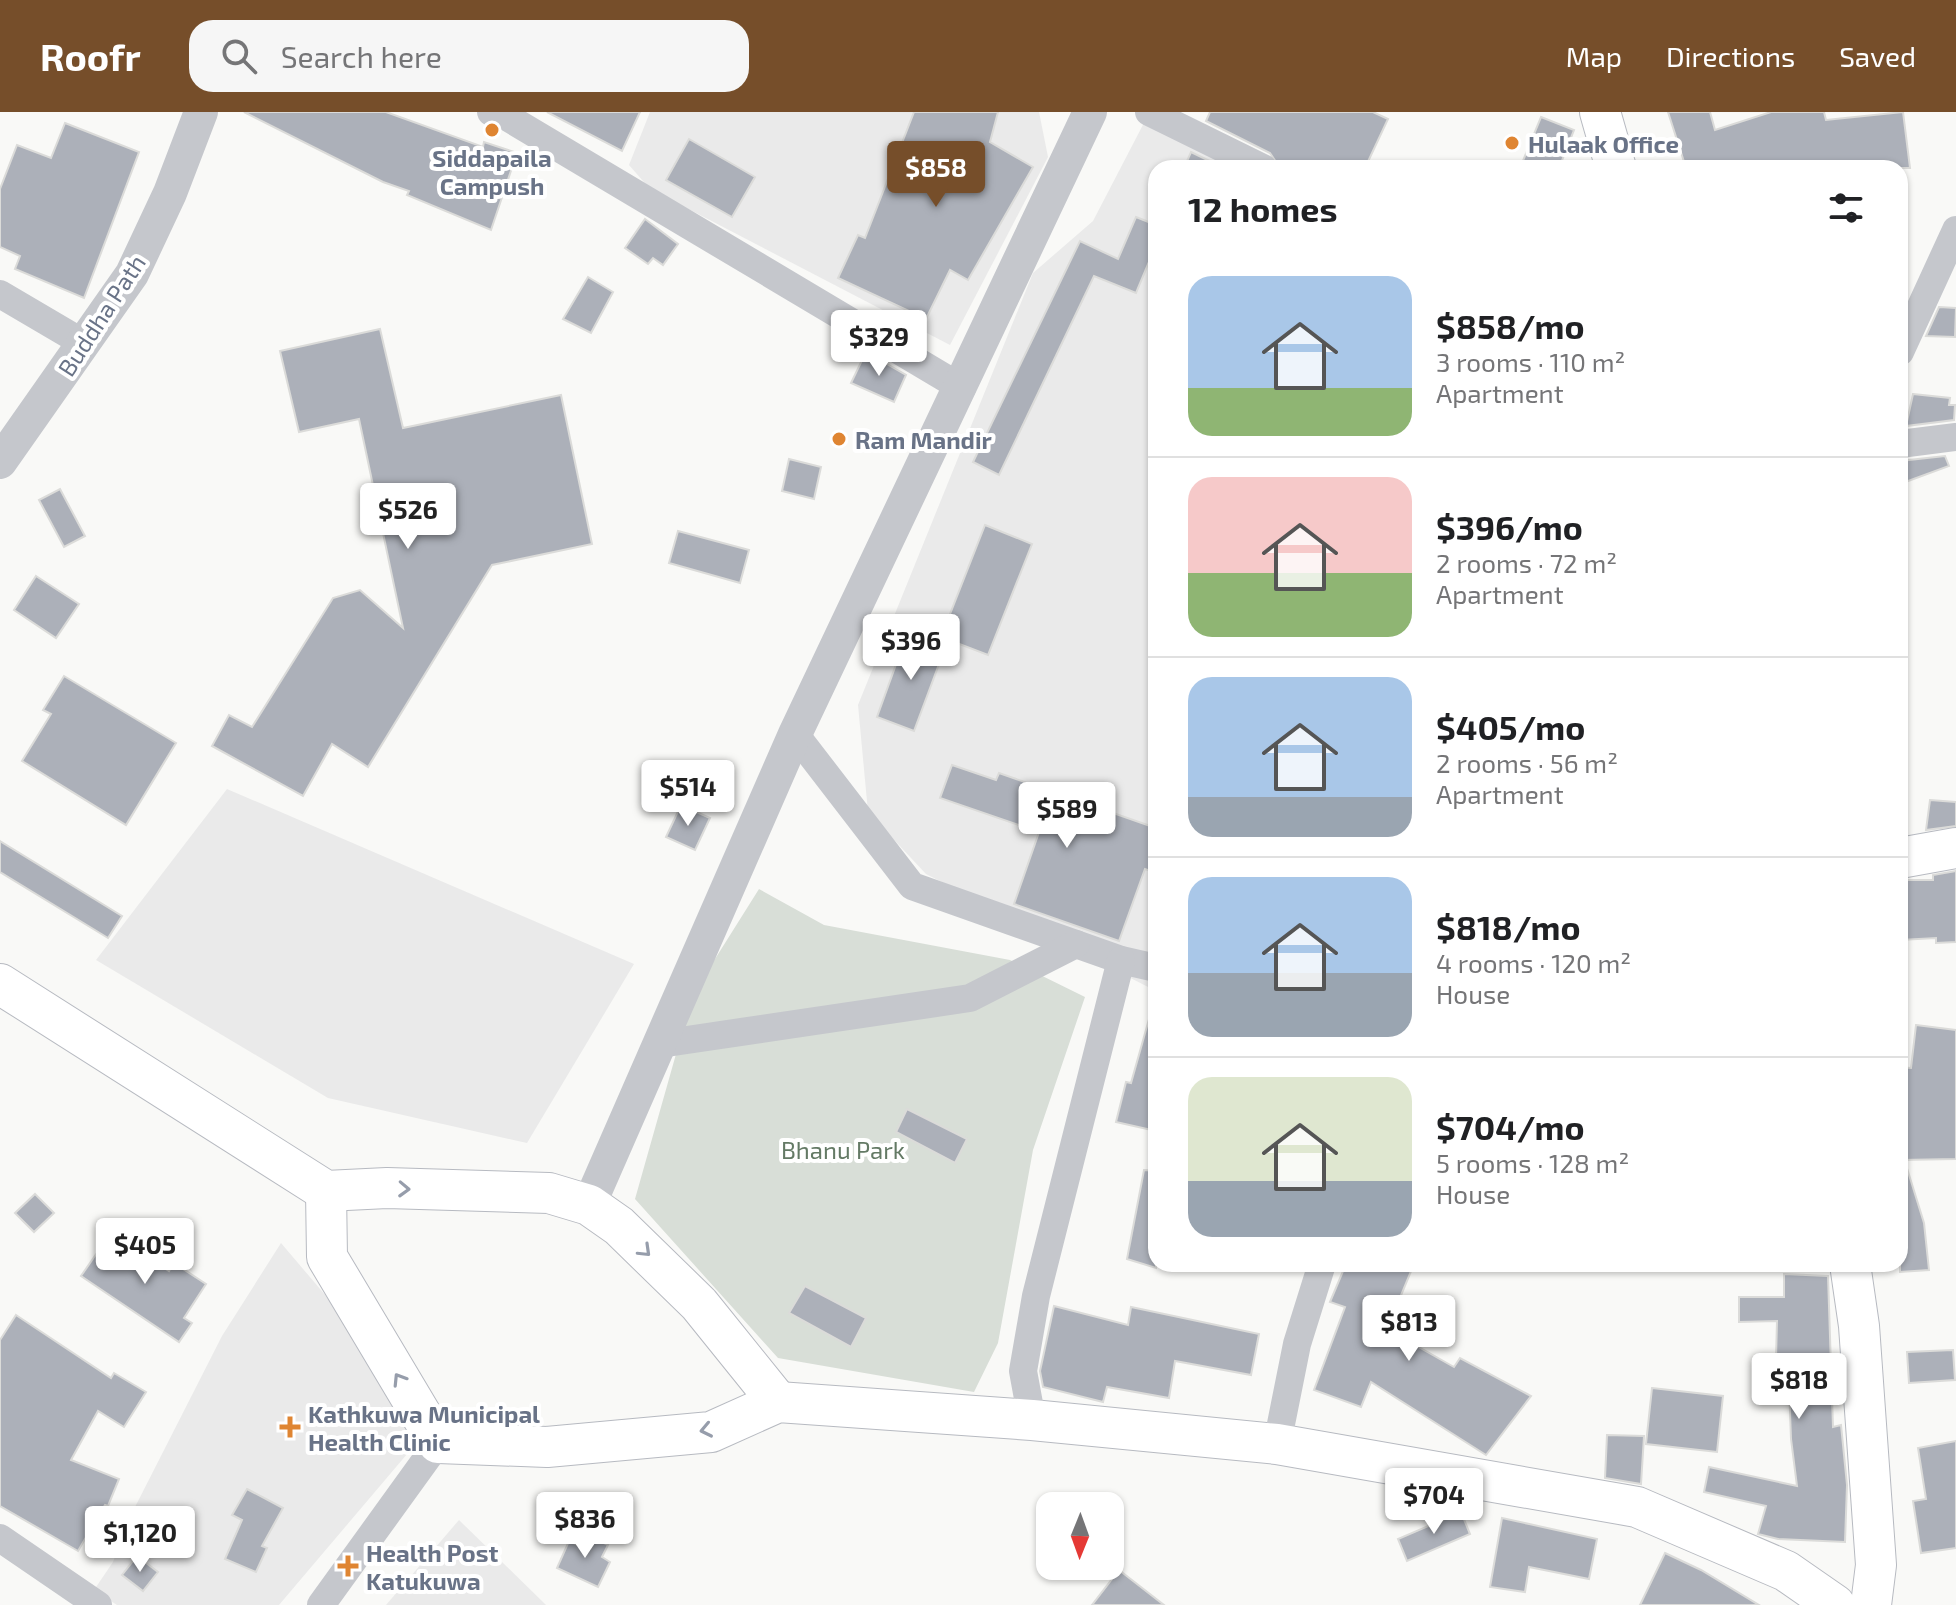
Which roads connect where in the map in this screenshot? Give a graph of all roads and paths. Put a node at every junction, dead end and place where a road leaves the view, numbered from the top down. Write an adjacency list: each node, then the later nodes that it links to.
1 (201, 112): 11 (street, Buddha Path)
2 (491, 112): 12 (street)
3 (1090, 112): 12 (street)
4 (1149, 112): 6 (street)
5 (1600, 112): 7 (main road)
6 (1247, 160)
7 (1614, 160)
8 (1956, 230): 10 (street)
9 (0, 294): 11 (street)
10 (1908, 335)
11 (85, 344): 15 (street, Buddha Path)
12 (962, 388): 16 (street)
13 (1956, 437): 14 (street)
14 (1908, 443)
15 (0, 462)
16 (795, 734): 19 (street); 23 (street)
17 (1956, 848): 18 (main road)
18 (1908, 857)
19 (1076, 944): 20 (street); 23 (street)
20 (1121, 960): 21 (street); 29 (street)
21 (1148, 966)
22 (0, 984): 24 (main road)
23 (660, 1044): 25 (street)
24 (326, 1191): 25 (main road, one-way to 25); 30 (main road, one-way to 24)
25 (589, 1205): 28 (main road, one-way to 28)
26 (1320, 1272): 31 (street)
27 (1851, 1272): 36 (main road)
28 (778, 1402): 29 (main road); 30 (main road, one-way to 30)
29 (1032, 1420): 31 (main road)
30 (438, 1443): 34 (street)
31 (1277, 1444): 35 (main road)
32 (0, 1538): 33 (street)
33 (98, 1605)
34 (321, 1605)
35 (1835, 1605)
36 (1871, 1605)

